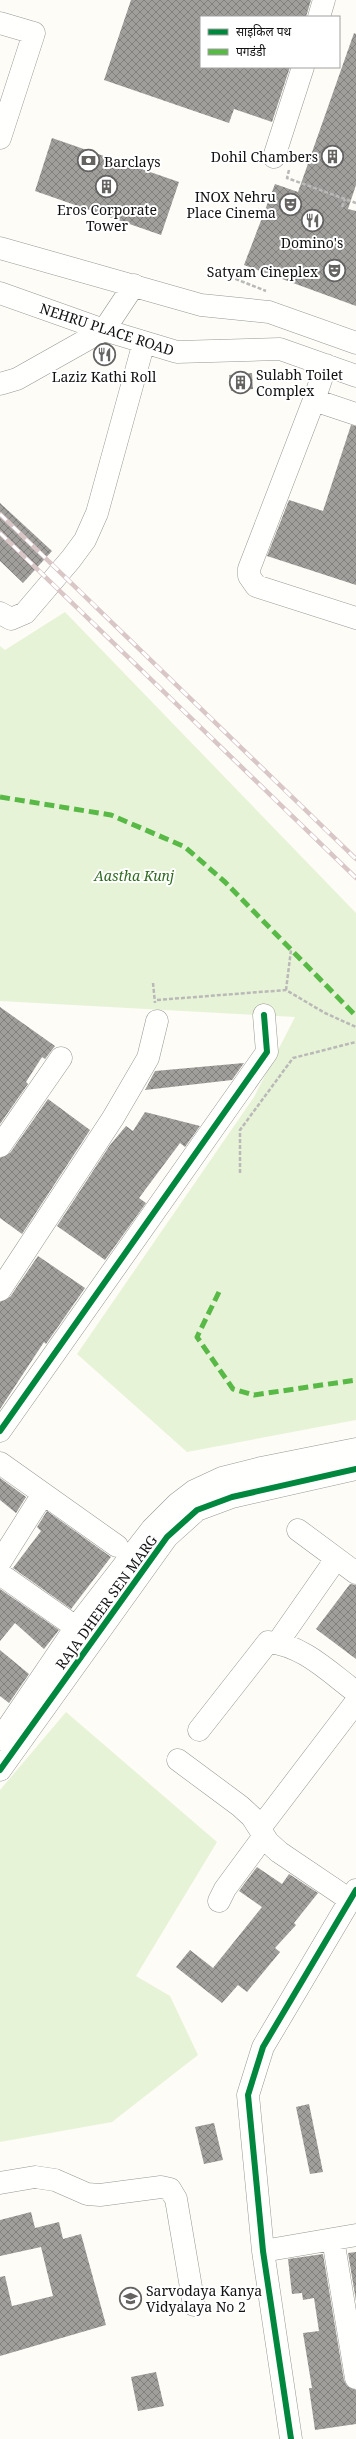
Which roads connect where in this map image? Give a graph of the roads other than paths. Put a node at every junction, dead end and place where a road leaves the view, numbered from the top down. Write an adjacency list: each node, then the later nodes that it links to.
1 (324, 0): 2 (street)
2 (319, 16)
3 (0, 23): 5 (street)
4 (303, 68): 6 (street)
5 (0, 138)
6 (282, 162)
7 (0, 248): 8 (street)
8 (134, 285): 10 (street); 12 (street)
9 (0, 293): 10 (street, NEHRU PLACE ROAD)
10 (104, 330): 11 (street, NEHRU PLACE ROAD); 15 (street)
11 (144, 342): 13 (street, NEHRU PLACE ROAD); 18 (street)
12 (356, 342)
13 (326, 365): 14 (street, NEHRU PLACE ROAD); 16 (street)
14 (356, 376)
15 (0, 384)
16 (314, 400): 17 (street); 19 (street)
17 (356, 414)
18 (0, 612)
19 (356, 618)
20 (156, 1011): 24 (street)
21 (264, 1015): 25 (street)
22 (61, 1058): 23 (street)
23 (0, 1146)
24 (0, 1290)
25 (0, 1431)
26 (356, 1449): 36 (street, RAJA DHEER SEN MARG)
27 (0, 1463): 29 (street)
28 (356, 1468): 37 (street, RAJA DHEER SEN MARG)
29 (43, 1494): 31 (street); 33 (street)
30 (298, 1530): 32 (street)
31 (117, 1546)
32 (336, 1559): 34 (street); 38 (street)
33 (0, 1562)
34 (356, 1573)
35 (0, 1574): 36 (street)
36 (76, 1627): 37 (street); 42 (street, RAJA DHEER SEN MARG)
37 (94, 1639): 44 (street, RAJA DHEER SEN MARG)
38 (278, 1642): 39 (street); 41 (street)
39 (356, 1692)
40 (356, 1702): 45 (street)
41 (198, 1730)
42 (0, 1739)
43 (178, 1760): 45 (street)
44 (0, 1770)
45 (262, 1832): 46 (street); 47 (street)
46 (353, 1895): 51 (street)
47 (219, 1901)
48 (0, 2183): 52 (street)
49 (356, 2235): 50 (street)
50 (334, 2239): 51 (street); 53 (street)
51 (263, 2251): 54 (street)
52 (194, 2305)
53 (356, 2378)
54 (291, 2439)

